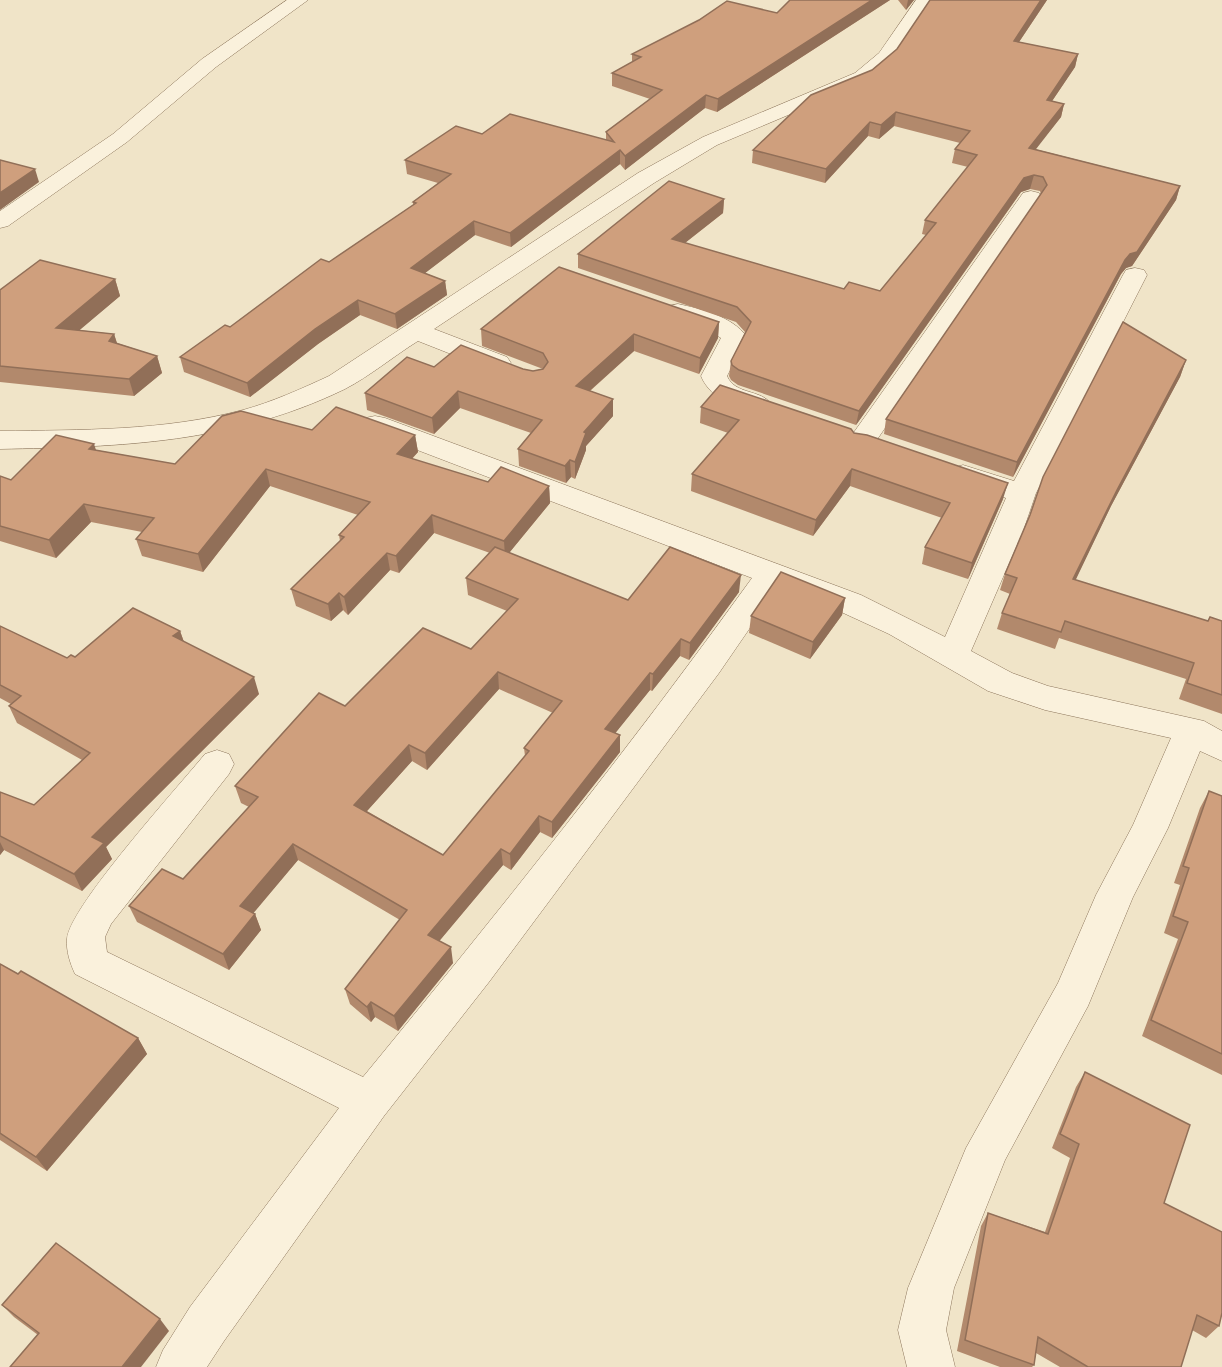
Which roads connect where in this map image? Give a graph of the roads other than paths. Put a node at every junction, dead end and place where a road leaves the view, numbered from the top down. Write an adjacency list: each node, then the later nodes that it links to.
1 (299, 0): 4 (street)
2 (925, 0): 5 (street)
3 (1031, 198): 14 (street)
4 (0, 221)
5 (523, 260): 6 (street); 9 (street)
6 (555, 270)
7 (1135, 275): 16 (street)
8 (652, 302): 12 (street)
9 (416, 331): 10 (street); 11 (street)
10 (524, 374)
11 (306, 398): 13 (street); 17 (street)
12 (784, 413)
13 (0, 440)
14 (862, 440)
15 (942, 467): 16 (street)
16 (1022, 493): 18 (street)
17 (771, 574): 18 (street); 21 (street)
18 (952, 656): 19 (street)
19 (1207, 739): 23 (street)
20 (217, 764): 21 (street)
21 (369, 1102): 22 (street)
22 (180, 1367)
23 (931, 1367)

